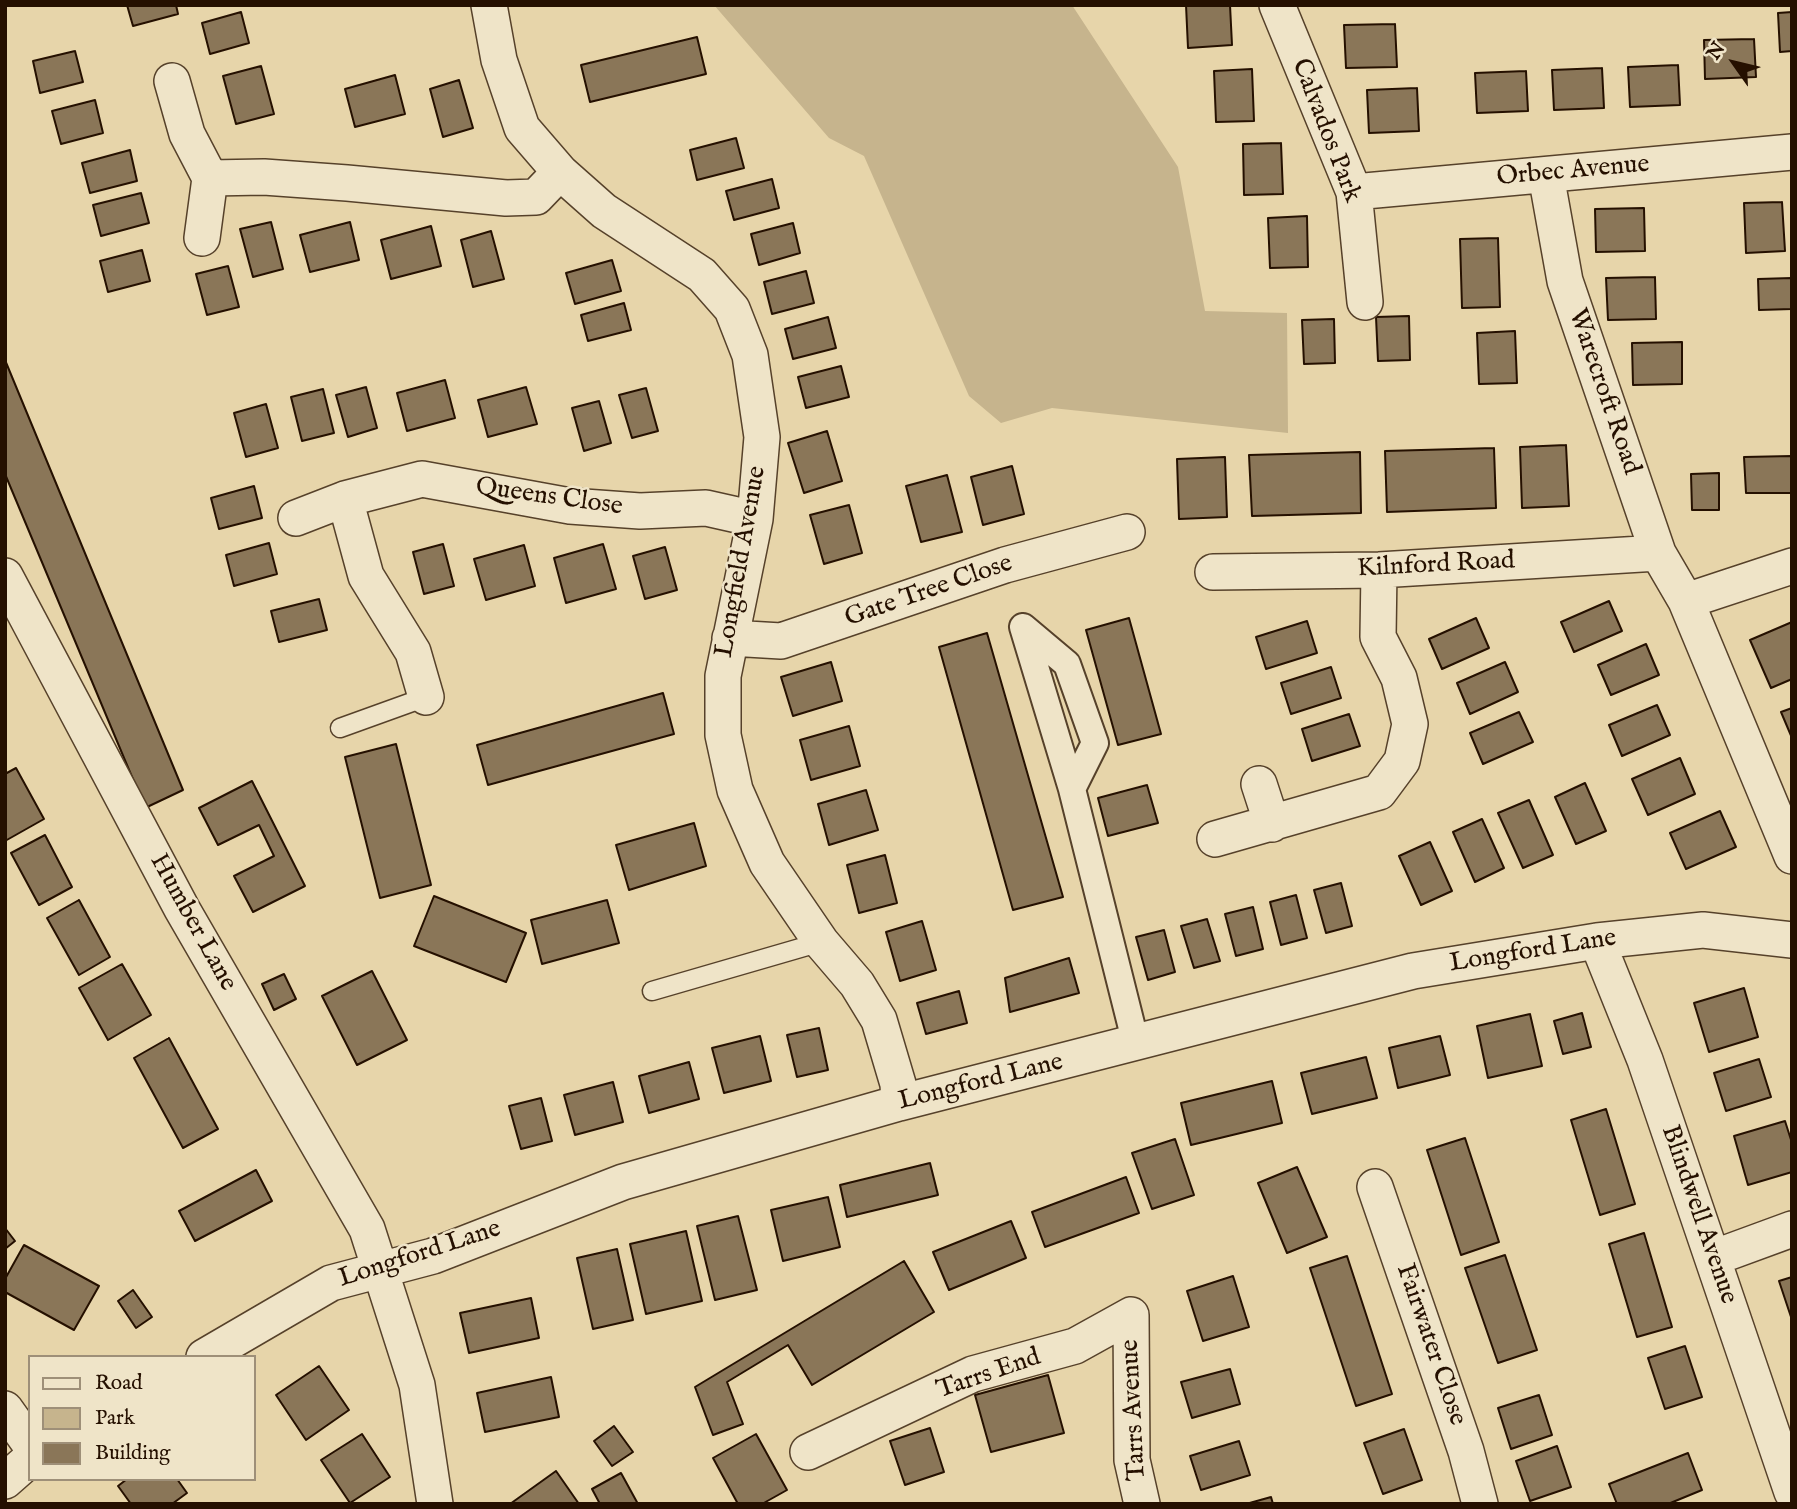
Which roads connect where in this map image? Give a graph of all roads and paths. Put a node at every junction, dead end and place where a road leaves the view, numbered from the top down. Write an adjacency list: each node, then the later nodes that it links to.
1 (489, 5): 5 (street, Longfield Avenue)
2 (1277, 5): 8 (street, Calvados Park)
3 (172, 81): 7 (street)
4 (1792, 152): 6 (street, Orbec Avenue)
5 (560, 172): 7 (street); 13 (street, Longfield Avenue)
6 (1546, 175): 8 (street, Orbec Avenue); 15 (street, Warecroft Road)
7 (210, 178): 9 (street)
8 (1354, 192): 10 (street, Calvados Park)
9 (202, 238)
10 (1366, 302)
11 (345, 499): 12 (street, Queens Close); 13 (street, Queens Close); 22 (street)
12 (296, 519)
13 (755, 519): 21 (street, Longfield Avenue)
14 (1127, 532): 21 (street, Gate Tree Close)
15 (1658, 553): 17 (street, Kilnford Road); 20 (street, Warecroft Road)
16 (1792, 565): 20 (street)
17 (1379, 570): 18 (street, Kilnford Road); 27 (street)
18 (1213, 572)
19 (5, 576): 39 (street, Humber Lane)
20 (1686, 601): 26 (street, Warecroft Road)
21 (730, 638): 32 (street, Longfield Avenue)
22 (426, 697): 23 (lane)
23 (340, 728)
24 (1258, 784): 27 (street)
25 (1072, 789): 25 (street); 34 (street)
26 (1783, 809): 29 (street, Warecroft Road)
27 (1272, 824): 28 (street)
28 (1215, 839)
29 (1792, 856)
30 (1792, 940): 31 (street, Longford Lane)
31 (1597, 941): 34 (street, Longford Lane); 38 (street, Blindwell Avenue)
32 (821, 942): 33 (lane); 35 (street, Longfield Avenue)
33 (652, 990)
34 (1136, 1044): 35 (street, Longford Lane)
35 (899, 1103): 39 (street, Longford Lane)
36 (1375, 1187): 50 (street, Fairwater Close)
37 (1792, 1229): 38 (street)
38 (1713, 1258): 47 (street, Blindwell Avenue)
39 (380, 1269): 41 (street, Longford Lane); 48 (street, Humber Lane)
40 (1131, 1315): 44 (street, Tarrs End); 49 (street, Tarrs Avenue)
41 (207, 1355)
42 (5, 1409): 43 (street)
43 (28, 1441)
44 (808, 1452)
45 (28, 1462): 46 (street)
46 (5, 1481)
47 (1792, 1492)
48 (435, 1504)
49 (1142, 1504)
50 (1480, 1504)

